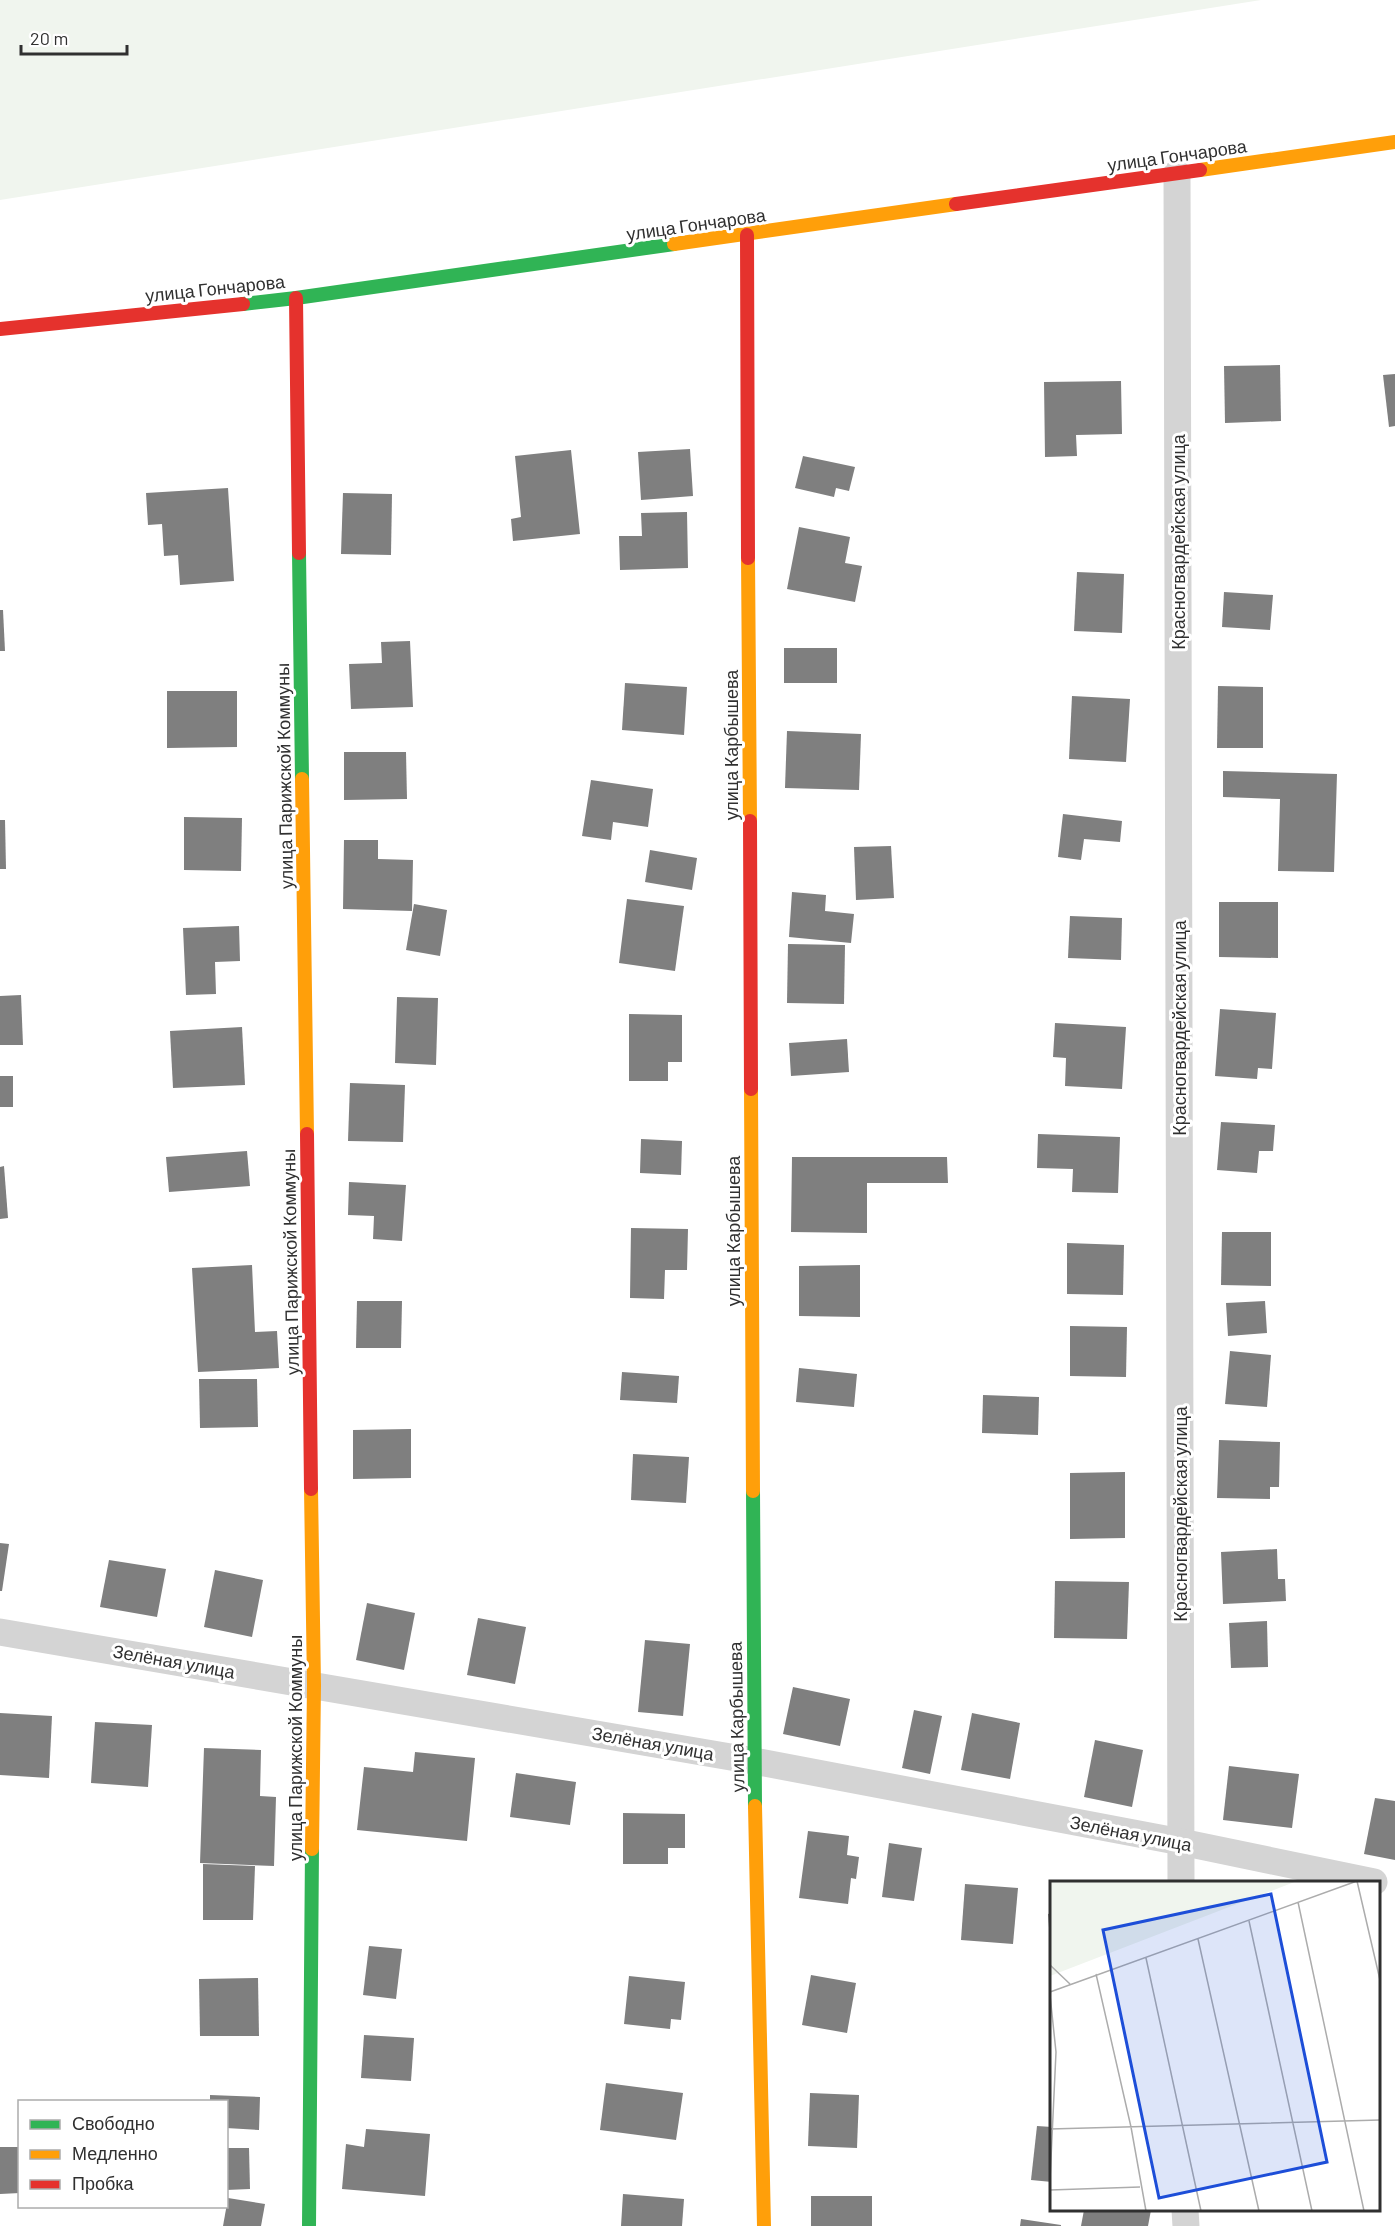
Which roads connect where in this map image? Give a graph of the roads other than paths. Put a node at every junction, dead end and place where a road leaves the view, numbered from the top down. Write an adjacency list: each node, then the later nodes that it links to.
1 (1395, 142): 2 (street, улица Гончарова)
2 (1177, 173): 3 (street, улица Гончарова); 9 (street, Красногвардейская улица)
3 (747, 235): 4 (street, улица Гончарова); 8 (street, улица Карбышева)
4 (296, 298): 5 (street, улица Гончарова); 7 (street, улица Парижской Коммуны)
5 (0, 329)
6 (0, 1632): 7 (street, Зелёная улица)
7 (314, 1685): 8 (street, Зелёная улица); 15 (street, улица Парижской Коммуны)
8 (754, 1761): 9 (street, Зелёная улица); 16 (street, улица Карбышева)
9 (1181, 1842): 10 (street, Красногвардейская улица); 11 (street, Зелёная улица)
10 (1181, 1881)
11 (1369, 1881)
12 (1380, 1884): 13 (street)
13 (1395, 1887)
14 (1185, 2211): 17 (street)
15 (309, 2226)
16 (764, 2226)
17 (1186, 2226)

